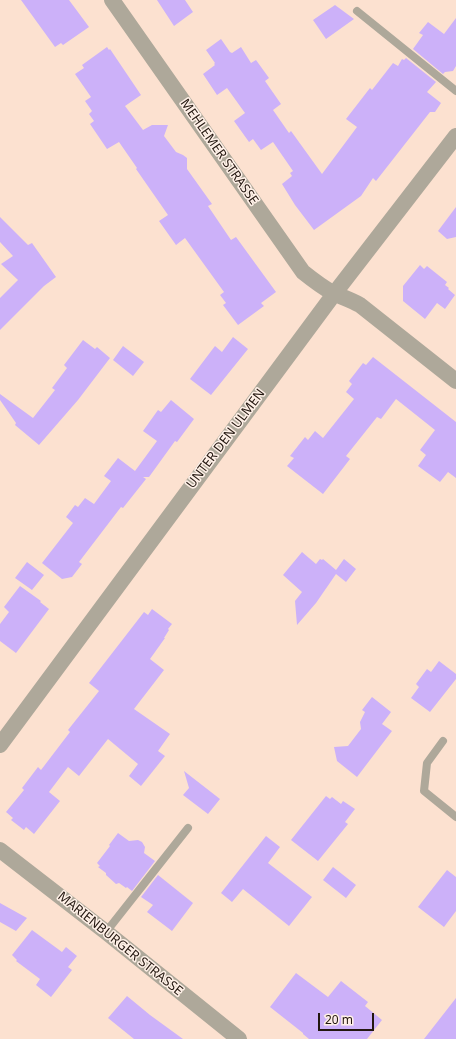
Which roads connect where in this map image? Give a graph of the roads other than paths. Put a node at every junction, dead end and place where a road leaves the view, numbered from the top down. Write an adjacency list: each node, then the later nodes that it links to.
1 (112, 0): 5 (street, MEHLEMER STRASSE)
2 (357, 11): 3 (lane)
3 (456, 91)
4 (456, 136): 5 (street, UNTER DEN ULMEN)
5 (334, 294): 6 (street, MEHLEMER STRASSE); 8 (street, UNTER DEN ULMEN)
6 (456, 381)
7 (443, 741): 9 (lane)
8 (0, 745)
9 (456, 817)
10 (188, 828): 12 (lane)
11 (0, 850): 12 (street, MARIENBURGER STRASSE)
12 (106, 932): 13 (street, MARIENBURGER STRASSE)
13 (239, 1039)

